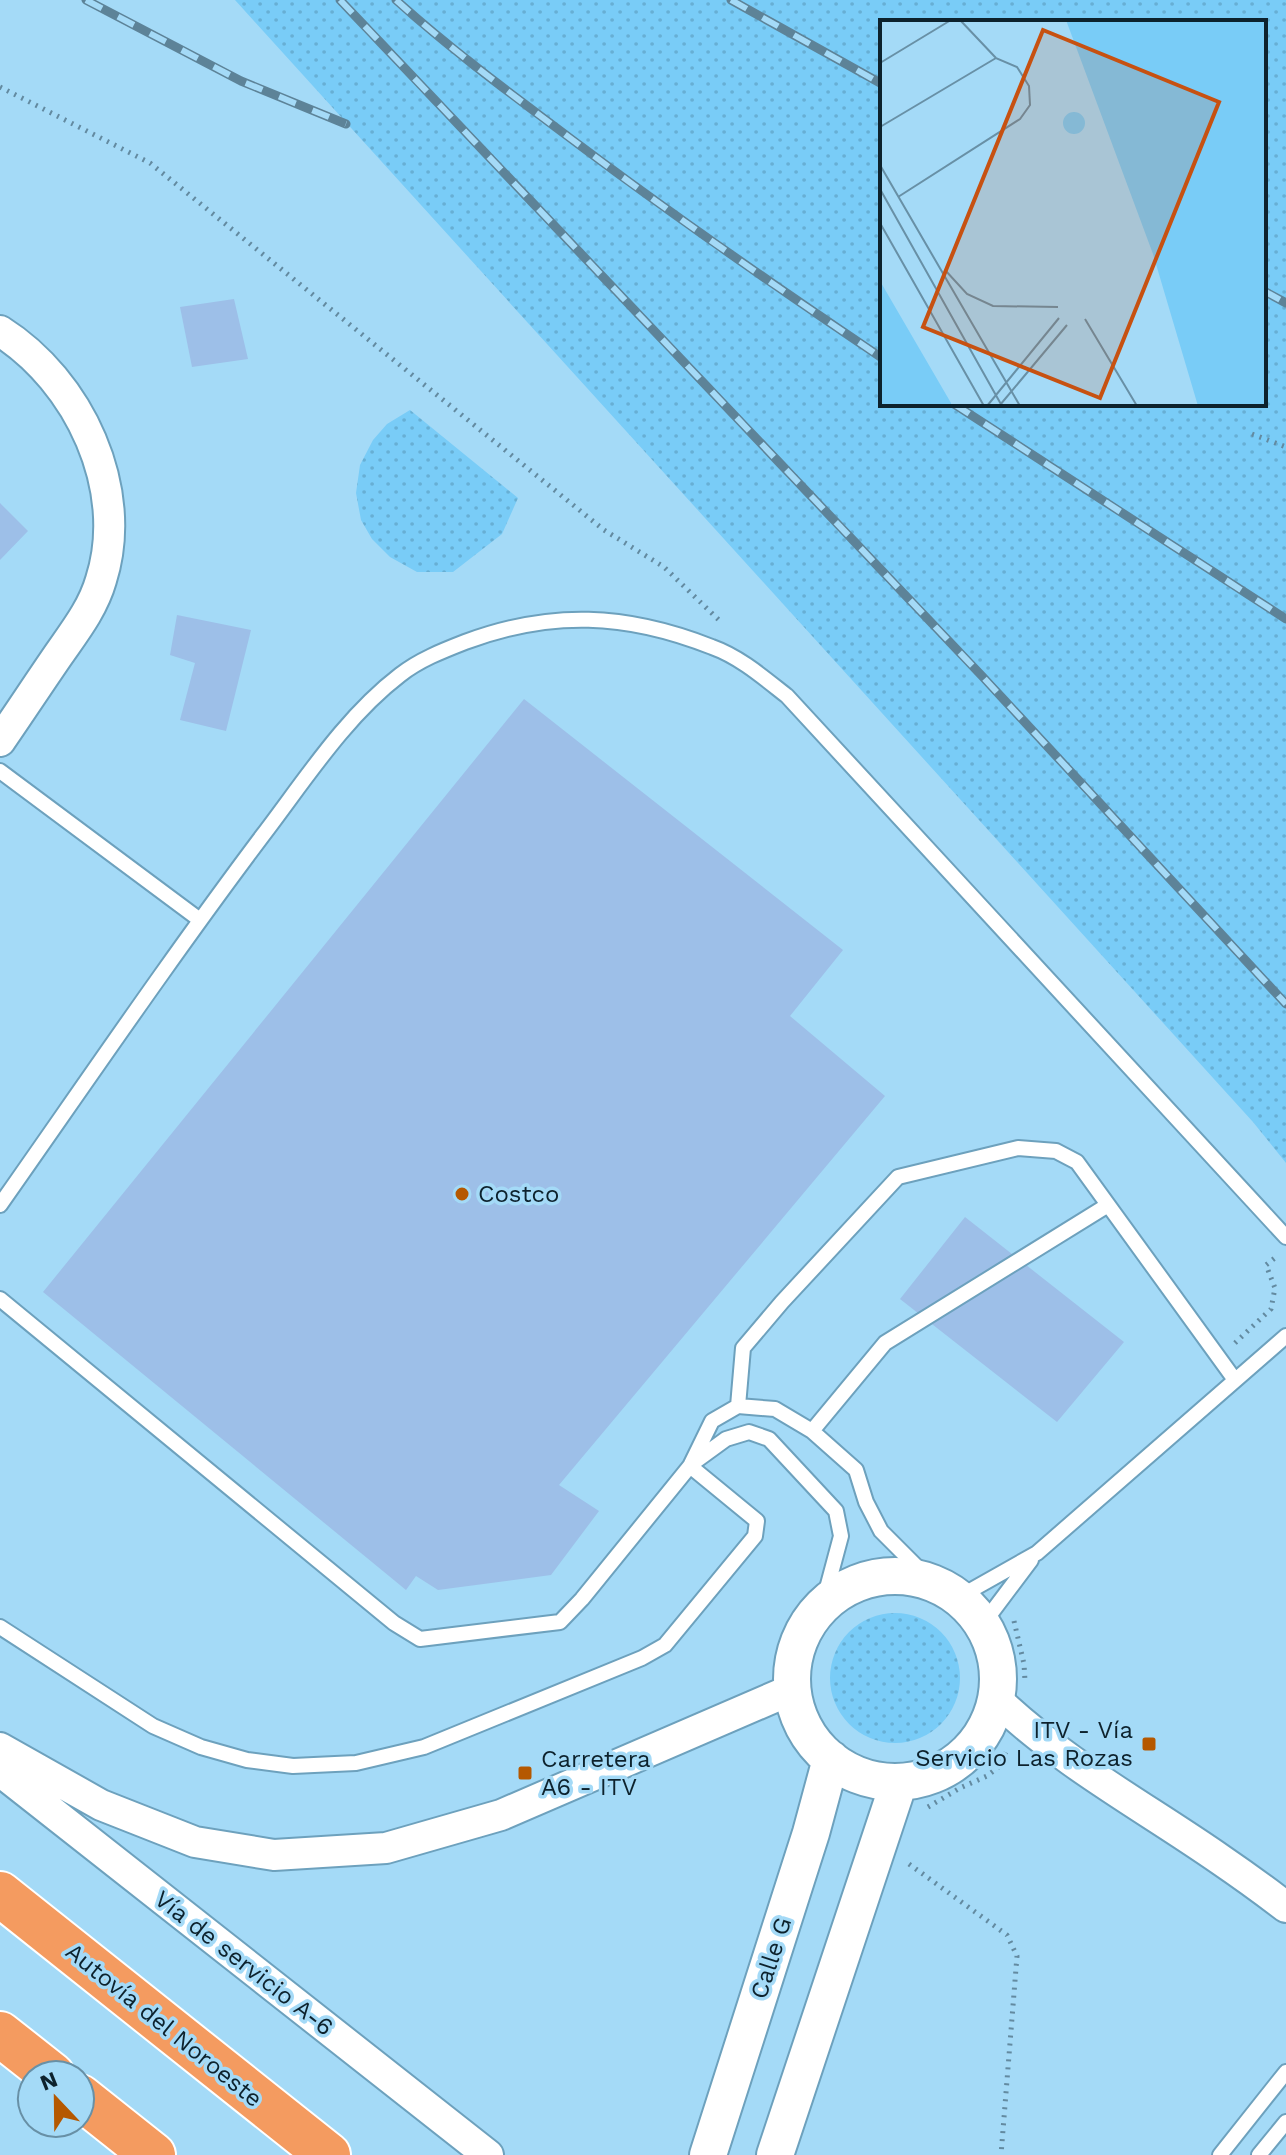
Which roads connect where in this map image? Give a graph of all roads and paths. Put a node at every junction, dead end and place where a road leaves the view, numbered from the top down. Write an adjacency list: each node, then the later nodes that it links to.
1 (0, 87): 5 (path)
2 (0, 331): 6 (street)
3 (1252, 434): 4 (path)
4 (1286, 447)
5 (751, 668): 8 (lane); 11 (lane)
6 (0, 741)
7 (0, 771): 8 (lane)
8 (200, 920): 9 (lane)
9 (0, 1205)
10 (1108, 1205): 16 (lane); 17 (lane); 18 (lane)
11 (1286, 1237)
12 (1266, 1265): 15 (path)
13 (0, 1299): 19 (lane)
14 (1286, 1336): 16 (lane)
15 (1240, 1339)
16 (1235, 1380): 20 (lane)
17 (738, 1406): 18 (lane); 19 (lane)
18 (812, 1431): 21 (lane)
19 (690, 1466): 22 (lane); 24 (lane)
20 (1037, 1553): 21 (lane); 23 (lane)
21 (946, 1590): 22 (street); 23 (street)
22 (822, 1607): 25 (street)
23 (998, 1619): 26 (street); 26 (path)
24 (0, 1627)
25 (793, 1689): 27 (street); 29 (street)
26 (1010, 1693): 31 (street); 35 (street)
27 (0, 1748)
28 (1008, 1748): 32 (path)
29 (831, 1759): 31 (street); 44 (street, Calle G)
30 (0, 1771): 43 (street, Vía de servicio A-6)
31 (899, 1782): 45 (street)
32 (927, 1808)
33 (898, 1856): 46 (path)
34 (0, 1894): 42 (highway, Autovía del Noroeste)
35 (1286, 1907)
36 (0, 2034): 37 (highway)
37 (32, 2059)
38 (1286, 2072): 47 (lane)
39 (96, 2110): 41 (highway)
40 (1286, 2122): 48 (lane)
41 (153, 2155)
42 (328, 2155)
43 (488, 2155)
44 (708, 2155)
45 (775, 2155)
46 (1001, 2155)
47 (1220, 2155)
48 (1259, 2155)

